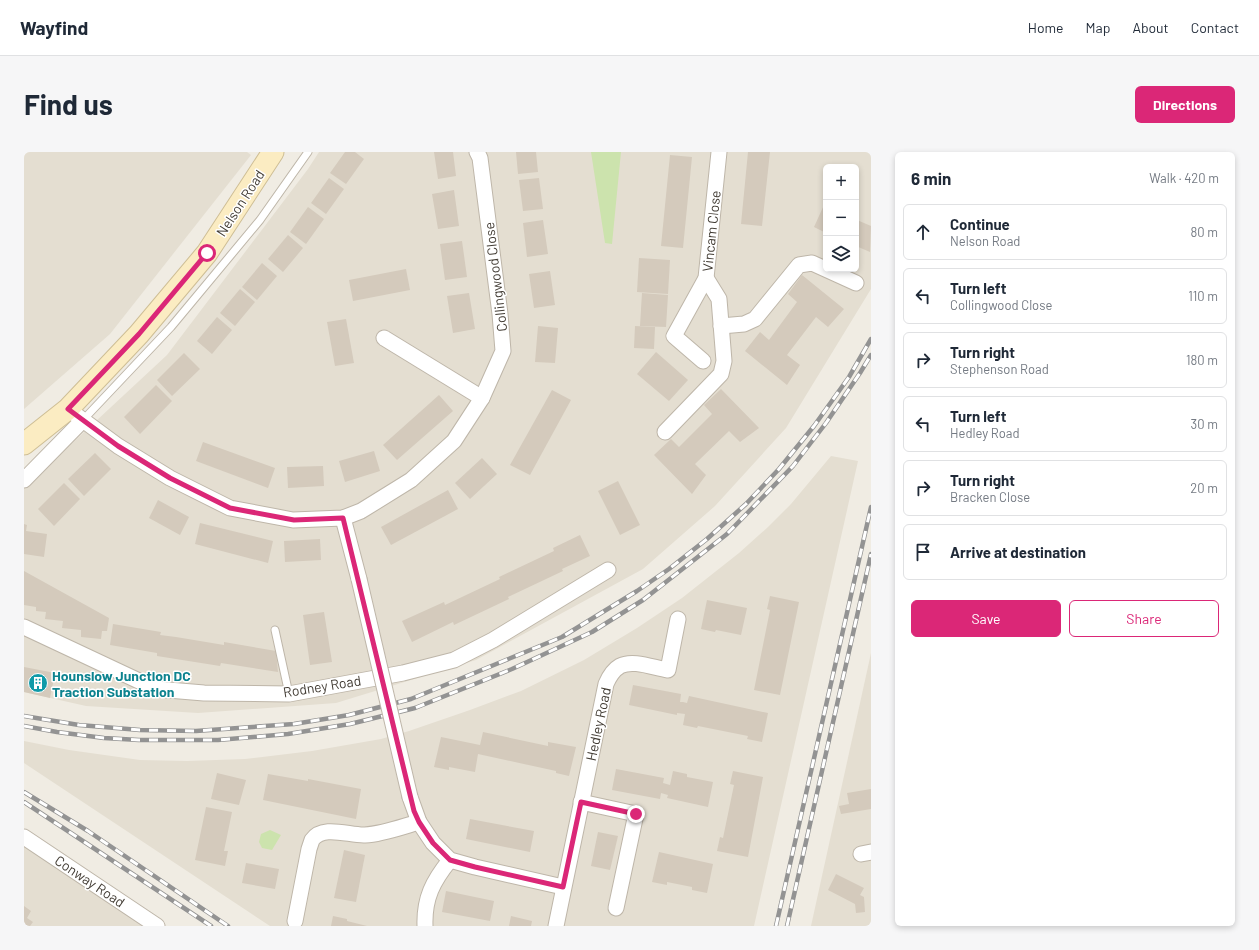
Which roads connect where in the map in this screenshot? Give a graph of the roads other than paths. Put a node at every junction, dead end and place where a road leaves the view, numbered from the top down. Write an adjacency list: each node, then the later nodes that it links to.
1 (273, 152): 11 (main road, Nelson Road)
2 (307, 152): 11 (lane)
3 (477, 152): 10 (street, Collingwood Close)
4 (719, 152): 5 (street, Vincam Close)
5 (706, 278): 7 (street); 9 (street, Vincam Close)
6 (856, 283): 7 (street)
7 (721, 326): 12 (street)
8 (384, 338): 10 (street)
9 (703, 361)
10 (482, 398): 15 (street, Collingwood Close)
11 (76, 415): 13 (main road, Nelson Road); 14 (street); 15 (street, Collingwood Close)
12 (665, 432)
13 (24, 444)
14 (24, 480)
15 (343, 518): 22 (street, bridge)
16 (608, 570): 20 (street, Rodney Road)
17 (678, 618): 21 (street, Hedley Road)
18 (24, 627): 20 (street, Rodney Road)
19 (275, 630): 20 (lane)
20 (289, 694)
21 (581, 802): 25 (street, Hedley Road); 26 (street)
22 (419, 822): 24 (street); 27 (street)
23 (24, 837): 28 (street, Conway Road)
24 (450, 860): 25 (street); 29 (street)
25 (563, 887): 30 (street, Hedley Road)
26 (616, 908)
27 (295, 921)
28 (157, 926)
29 (426, 926)
30 (556, 926)

